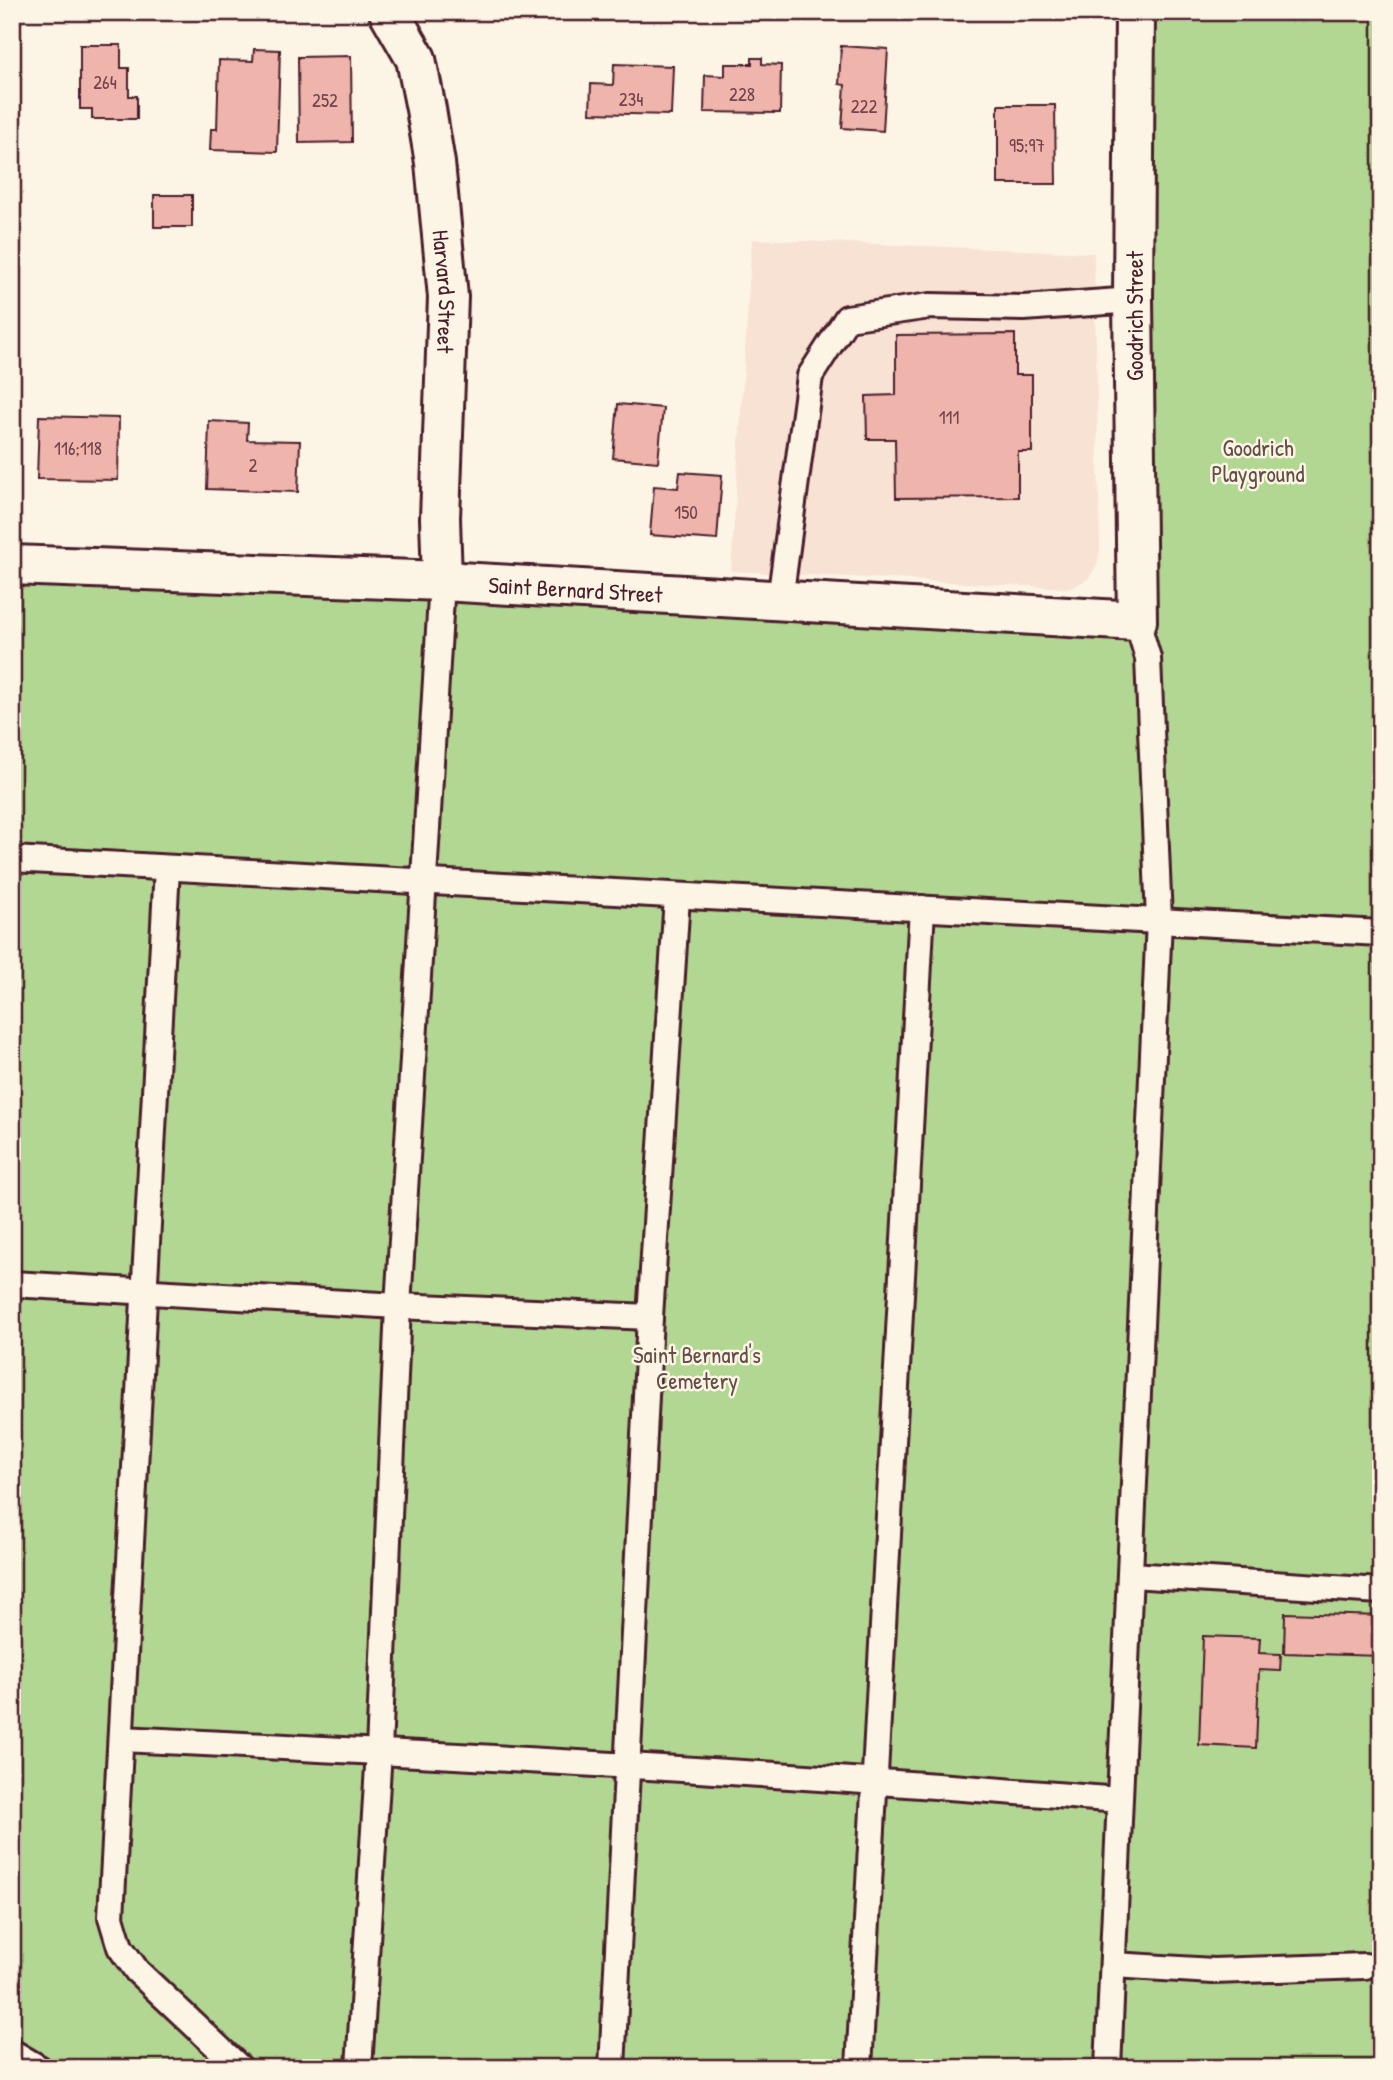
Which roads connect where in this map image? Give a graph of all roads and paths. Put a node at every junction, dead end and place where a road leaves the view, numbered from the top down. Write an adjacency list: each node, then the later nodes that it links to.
1 (389, 12): 5 (street, Harvard Street)
2 (1135, 12): 3 (street, Goodrich Street)
3 (1133, 300): 6 (lane); 7 (street, Goodrich Street)
4 (12, 565): 5 (street, Saint Bernard Street)
5 (442, 580): 6 (street, Saint Bernard Street); 10 (lane)
6 (779, 600): 7 (street, Saint Bernard Street)
7 (1137, 621): 13 (lane)
8 (12, 859): 9 (lane)
9 (167, 868): 10 (lane); 16 (lane)
10 (423, 883): 11 (lane); 17 (lane)
11 (677, 897): 12 (lane); 18 (lane)
12 (922, 908): 13 (lane); 24 (lane)
13 (1160, 920): 14 (lane); 19 (lane)
14 (1381, 933)
15 (12, 1284): 16 (lane)
16 (145, 1292): 17 (lane); 21 (lane)
17 (398, 1306): 18 (lane); 22 (lane)
18 (650, 1317): 23 (lane)
19 (1131, 1575): 20 (lane); 25 (lane)
20 (1381, 1591)
21 (121, 1739): 22 (lane); 30 (lane)
22 (379, 1751): 23 (lane); 31 (lane)
23 (628, 1767): 24 (lane); 32 (lane)
24 (874, 1780): 25 (lane); 33 (lane)
25 (1119, 1800): 26 (lane)
26 (1113, 1965): 27 (lane); 34 (lane)
27 (1365, 1966)
28 (12, 2052): 29 (lane)
29 (39, 2068)
30 (240, 2068)
31 (359, 2068)
32 (612, 2068)
33 (859, 2068)
34 (1108, 2068)

